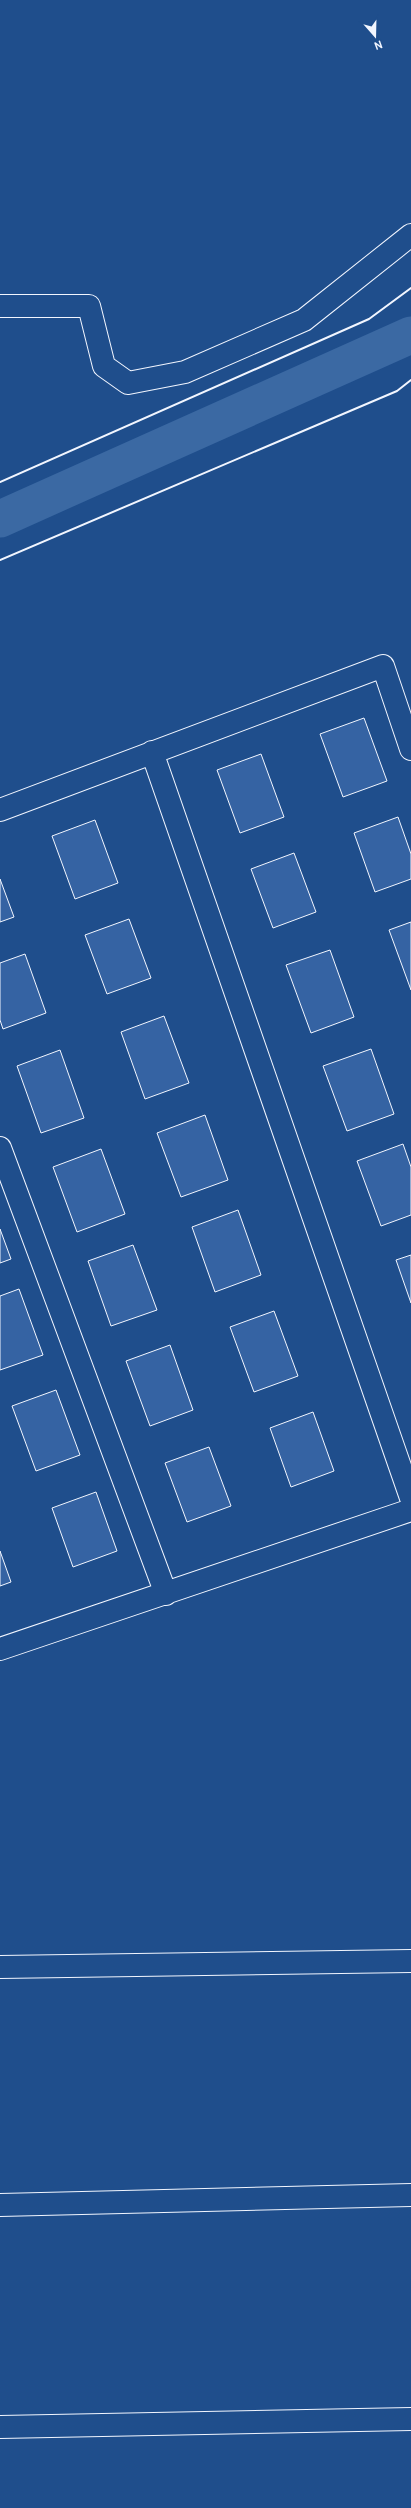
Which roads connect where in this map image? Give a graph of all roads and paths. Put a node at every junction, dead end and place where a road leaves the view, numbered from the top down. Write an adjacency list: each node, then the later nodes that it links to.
1 (411, 235): 2 (street)
2 (0, 306)
3 (411, 749): 4 (street)
4 (152, 752): 5 (street); 7 (street)
5 (0, 810)
6 (0, 1148): 9 (street)
7 (411, 1498)
8 (411, 1510): 9 (street)
9 (166, 1594): 10 (street)
10 (0, 1648)
11 (411, 1961): 12 (street)
12 (0, 1967)
13 (411, 2196): 14 (street)
14 (0, 2205)
15 (411, 2419): 16 (street)
16 (0, 2427)

